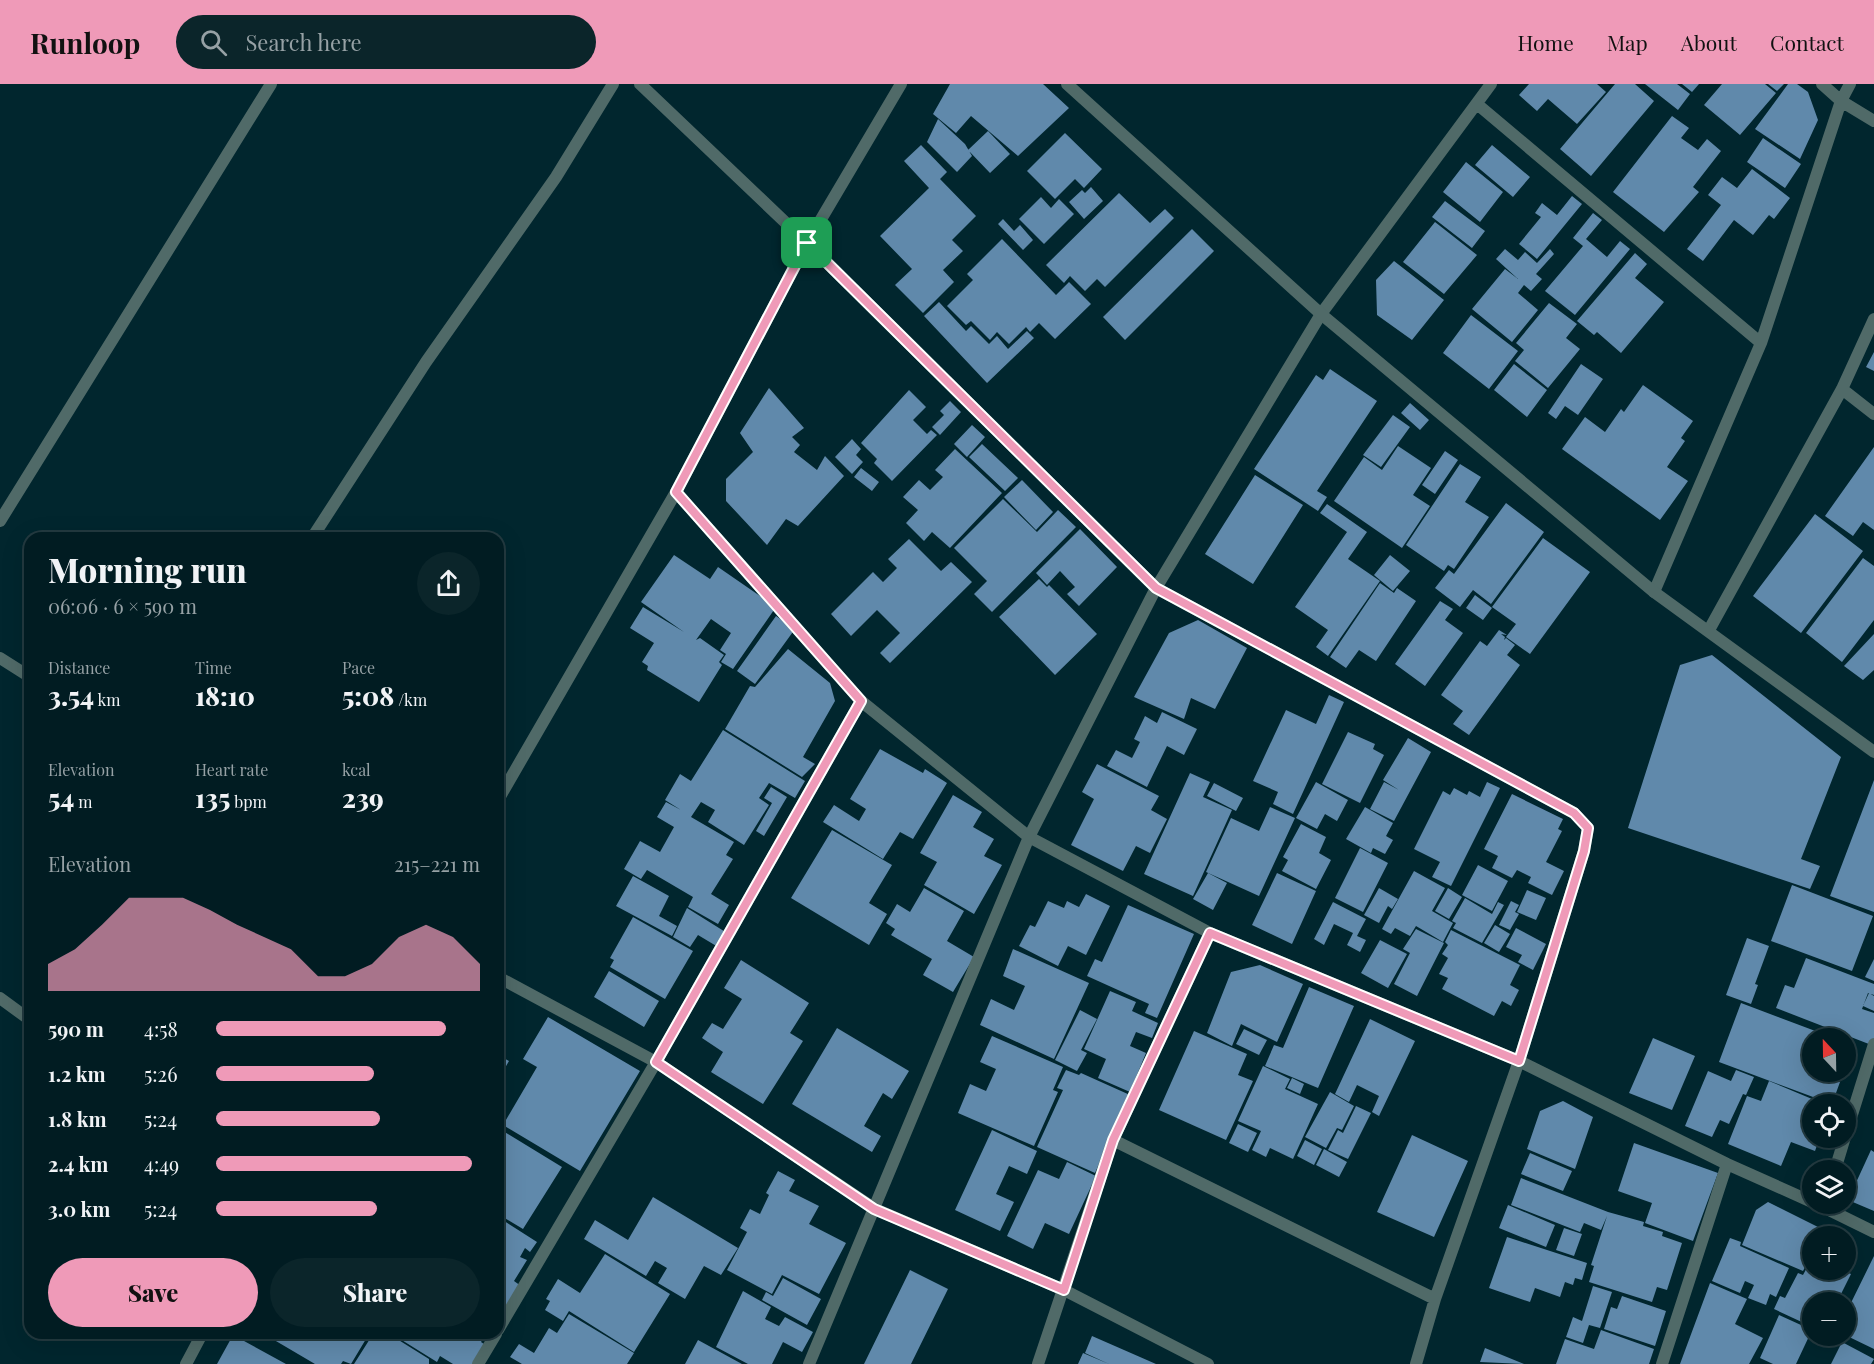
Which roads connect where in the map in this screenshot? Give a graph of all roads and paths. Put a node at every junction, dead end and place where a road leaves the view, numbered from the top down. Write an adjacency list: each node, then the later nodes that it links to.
1 (613, 84): 20 (street)
2 (640, 84): 12 (street)
3 (901, 84): 12 (street)
4 (1068, 84): 13 (street)
5 (1491, 84): 10 (street)
6 (1822, 84): 9 (street)
7 (1850, 84): 9 (street)
8 (266, 86): 19 (street)
9 (1841, 101): 11 (street); 15 (street)
10 (1477, 104): 13 (street); 15 (street)
11 (1874, 121)
12 (807, 243): 18 (street); 21 (street)
13 (1321, 314): 21 (street); 22 (street)
14 (1874, 319): 16 (street)
15 (1761, 343): 22 (street)
16 (1842, 389): 17 (street); 23 (street)
17 (1874, 414)
18 (676, 492): 26 (street); 28 (street)
19 (0, 521)
20 (316, 532)
21 (1156, 588): 29 (street); 35 (street)
22 (1654, 592): 23 (street)
23 (1709, 630): 27 (street)
24 (0, 658): 25 (street)
25 (24, 673)
26 (861, 701): 29 (street); 36 (street)
27 (1874, 752)
28 (504, 790)
29 (1029, 837): 30 (street); 41 (street)
30 (1210, 933): 35 (street); 38 (street)
31 (504, 980): 36 (street)
32 (0, 999): 33 (street)
33 (24, 1016)
34 (1874, 1044): 37 (street)
35 (1519, 1061): 39 (street); 45 (street)
36 (656, 1062): 41 (street); 46 (street)
37 (1856, 1102)
38 (1113, 1140): 44 (street); 45 (street)
39 (1727, 1164): 40 (street); 55 (street)
40 (1802, 1196)
41 (874, 1209): 44 (street); 51 (street)
42 (1840, 1214): 43 (street)
43 (1874, 1232)
44 (1064, 1290): 52 (street); 53 (street)
45 (1435, 1299): 54 (street)
46 (504, 1320)
47 (199, 1339): 49 (street)
48 (493, 1339): 50 (street)
49 (186, 1364)
50 (478, 1364)
51 (809, 1364)
52 (1038, 1364)
53 (1208, 1364)
54 (1416, 1364)
55 (1662, 1364)

